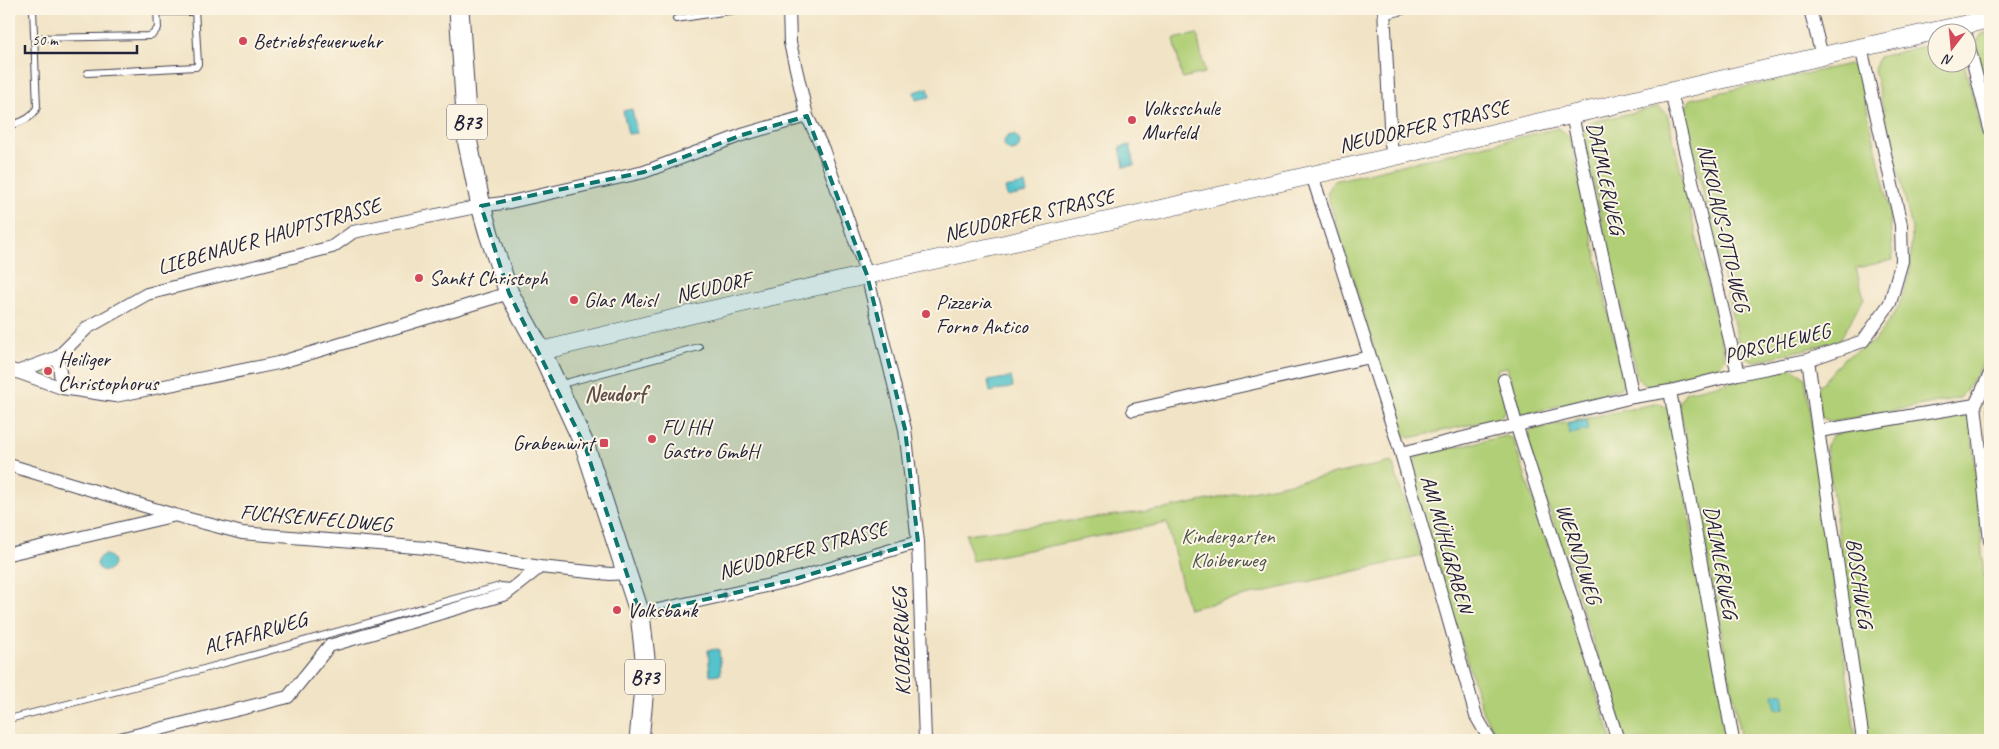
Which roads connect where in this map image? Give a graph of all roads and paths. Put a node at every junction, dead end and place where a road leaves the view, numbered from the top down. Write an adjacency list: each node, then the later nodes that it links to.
1 (33, 9): 14 (lane)
2 (459, 9): 26 (main road, B73)
3 (742, 9): 10 (lane)
4 (789, 9): 21 (street)
5 (1400, 9): 8 (street)
6 (1810, 9): 16 (street)
7 (195, 10): 9 (lane); 18 (lane)
8 (1385, 10): 24 (street)
9 (157, 11): 14 (lane)
10 (676, 19)
11 (1990, 19): 12 (street, NEUDORFER STRASSE)
12 (1976, 26)
13 (1926, 37): 15 (street, NEUDORFER STRASSE)
14 (35, 38): 22 (lane)
15 (1861, 47): 16 (street, NEUDORFER STRASSE); 33 (street, PORSCHEWEG)
16 (1822, 56): 19 (street, NEUDORFER STRASSE)
17 (1975, 72): 23 (street)
18 (88, 73)
19 (1671, 92): 20 (street, NEUDORFER STRASSE); 35 (street, NIKOLAUS-OTTO-WEG)
20 (1572, 114): 24 (street, NEUDORFER STRASSE); 41 (street, DAIMLERWEG)
21 (807, 116): 26 (street); 27 (street, NEUDORFER STRASSE)
22 (9, 126)
23 (1990, 129)
24 (1394, 157): 25 (street, NEUDORFER STRASSE)
25 (1312, 175): 27 (street, NEUDORFER STRASSE); 32 (street, AM MÜHLGRABEN)
26 (481, 206): 28 (main road, B73); 31 (street, LIEBENAUER HAUPTSTRASSE)
27 (867, 275): 30 (street, NEUDORF); 50 (street, NEUDORFER STRASSE)
28 (509, 293): 30 (main road, B73); 39 (street, LIEBENAUER HAUPTSTRASSE)
29 (699, 347): 38 (lane)
30 (540, 351): 38 (main road, B73)
31 (58, 357): 34 (street, LIEBENAUER HAUPTSTRASSE); 39 (street)
32 (1370, 357): 43 (street); 46 (street, AM MÜHLGRABEN)
33 (1808, 360): 35 (street, PORSCHEWEG); 45 (street, BOSCHWEG)
34 (13, 370): 39 (street, LIEBENAUER HAUPTSTRASSE)
35 (1738, 374): 40 (street, PORSCHEWEG)
36 (1990, 374): 42 (street)
37 (1504, 380): 44 (street, WERNDLWEG)
38 (557, 386): 53 (main road, B73)
39 (62, 388)
40 (1670, 391): 41 (street, PORSCHEWEG); 62 (street, DAIMLERWEG)
41 (1634, 396): 44 (street, PORSCHEWEG)
42 (1975, 406): 45 (street); 49 (street)
43 (1133, 410)
44 (1516, 424): 46 (street, PORSCHEWEG); 61 (street, WERNDLWEG)
45 (1819, 431): 63 (street, BOSCHWEG)
46 (1400, 453): 60 (street, AM MÜHLGRABEN)
47 (9, 465): 48 (street, FUCHSENFELDWEG)
48 (174, 516): 51 (street); 52 (street, FUCHSENFELDWEG)
49 (1990, 541)
50 (918, 542): 55 (street, NEUDORFER STRASSE, one-way to 50); 59 (street, KLOIBERWEG)
51 (9, 554)
52 (540, 567): 53 (street, FUCHSENFELDWEG); 54 (street, ALFAFARWEG)
53 (627, 573): 55 (main road, B73)
54 (512, 587): 56 (lane, ALFAFARWEG); 57 (street, ALFAFARWEG)
55 (640, 614): 58 (main road, B73)
56 (9, 719)
57 (116, 740)
58 (639, 740)
59 (926, 740)
60 (1490, 740)
61 (1618, 740)
62 (1733, 740)
63 (1863, 740)

